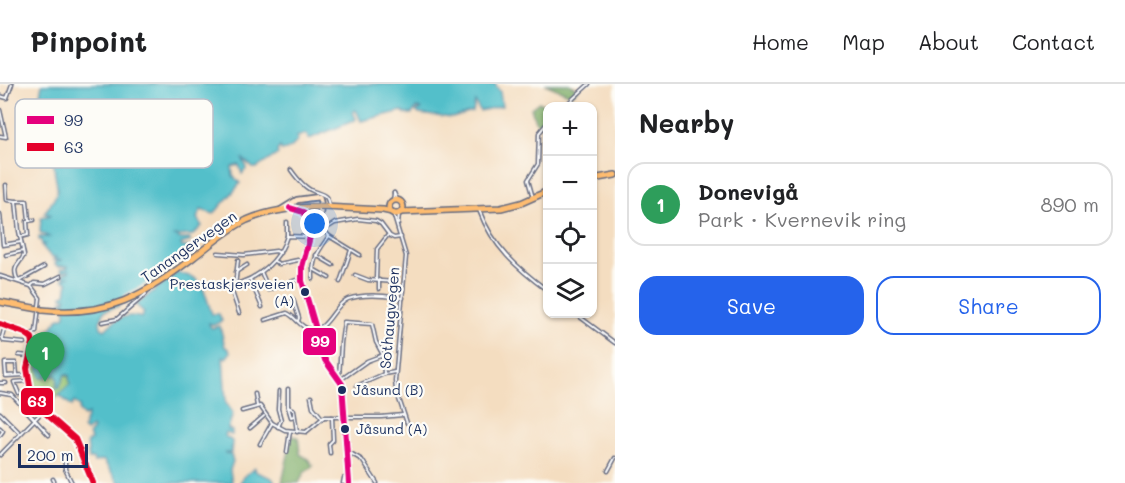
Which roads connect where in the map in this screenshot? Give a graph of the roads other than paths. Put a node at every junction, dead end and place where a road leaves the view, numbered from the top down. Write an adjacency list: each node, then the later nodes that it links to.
1 (12, 84): 3 (street)
2 (589, 84): 4 (street)
3 (0, 96)
4 (569, 102)
5 (0, 110): 7 (street)
6 (543, 128): 15 (street)
7 (0, 136)
8 (291, 170): 18 (street)
9 (615, 175): 10 (main road)
10 (597, 178)
11 (6, 185): 14 (street)
12 (543, 193): 15 (main road, Tanangervegen)
13 (0, 194): 14 (street)
14 (7, 194): 16 (street)
15 (533, 198): 23 (main road, Tanangervegen)
16 (16, 201): 26 (street); 38 (street)
17 (396, 202): 20 (main road, Tanangervegen); 22 (main road, Tanangervegen); 24 (main road); 24 (main road)
18 (324, 207): 19 (main road, Tanangervegen); 20 (main road, Tanangervegen)
19 (290, 208): 21 (main road, Tanangervegen); 29 (main road)
20 (369, 209): 24 (main road, Tanangervegen)
21 (281, 210): 30 (main road); 80 (main road, Tanangervegen)
22 (418, 210): 23 (main road, Tanangervegen); 24 (main road, Tanangervegen)
23 (479, 210): 74 (street)
24 (396, 213): 31 (street, Sothaugvegen); 31 (street, Sothaugvegen)
25 (0, 214): 39 (street)
26 (29, 220): 27 (street); 38 (street)
27 (34, 220)
28 (287, 222): 35 (street)
29 (310, 222): 30 (main road); 33 (main road)
30 (318, 222): 33 (main road)
31 (398, 227): 37 (street, Sothaugvegen)
32 (323, 229): 33 (street); 34 (street); 36 (street)
33 (310, 235): 35 (street); 91 (main road)
34 (389, 235): 37 (street); 65 (street)
35 (287, 236): 43 (street)
36 (329, 236): 40 (street); 45 (street)
37 (400, 236): 78 (street, Sothaugvegen)
38 (20, 237): 39 (street)
39 (21, 242): 41 (street)
40 (351, 250): 46 (street); 57 (street)
41 (23, 251): 44 (street); 66 (street)
42 (221, 252): 43 (street)
43 (280, 253): 49 (street)
44 (6, 255)
45 (316, 255): 51 (street); 53 (street)
46 (360, 255)
47 (238, 260): 55 (street)
48 (298, 260): 49 (street)
49 (274, 261): 56 (street)
50 (247, 265): 55 (street)
51 (333, 265)
52 (44, 267): 66 (street)
53 (313, 269): 61 (street); 63 (street)
54 (340, 269): 57 (street)
55 (236, 272): 73 (street)
56 (261, 272): 62 (street); 69 (street)
57 (344, 272): 67 (street)
58 (355, 275): 65 (street)
59 (0, 276): 66 (street)
60 (61, 276): 70 (street)
61 (329, 278)
62 (250, 279): 73 (street); 81 (street)
63 (313, 279)
64 (296, 280): 69 (street)
65 (378, 280): 68 (street); 76 (street)
66 (18, 281): 70 (street)
67 (340, 282)
68 (395, 282)
69 (285, 284): 75 (street)
70 (30, 286): 92 (street)
71 (217, 286): 72 (street)
72 (230, 286): 73 (street); 82 (street)
73 (235, 286)
74 (543, 287)
75 (288, 288)
76 (379, 290)
77 (146, 294): 87 (street)
78 (404, 297): 90 (street); 99 (street, Sothaugvegen)
79 (293, 299): 86 (street)
80 (0, 302)
81 (262, 307)
82 (239, 313)
83 (581, 318): 94 (street)
84 (357, 319): 88 (street)
85 (265, 320): 86 (street)
86 (298, 321): 91 (street)
87 (102, 322)
88 (356, 324): 98 (street); 103 (street)
89 (3, 325): 92 (main road); 93 (street)
90 (323, 326): 91 (street); 95 (street)
91 (316, 329): 103 (main road)
92 (30, 335): 97 (main road)
93 (24, 343)
94 (615, 343)
95 (324, 345)
96 (19, 355): 97 (street)
97 (29, 356): 102 (main road)
98 (383, 356): 100 (street); 103 (street)
99 (395, 372): 100 (street); 118 (street, Sothaugvegen)
100 (384, 374): 107 (street)
101 (17, 375): 101 (street); 102 (street)
102 (27, 375): 104 (main road)
103 (341, 378): 122 (main road)
104 (28, 381): 111 (street); 115 (main road)
105 (0, 383): 106 (street)
106 (6, 383)
107 (357, 386)
108 (288, 389): 130 (street)
109 (279, 391): 126 (street)
110 (0, 393): 123 (street)
111 (19, 394)
112 (255, 394): 114 (street)
113 (311, 397): 121 (street)
114 (257, 406): 116 (street); 119 (street)
115 (44, 411): 123 (street); 147 (main road)
116 (242, 411)
117 (0, 413): 131 (street)
118 (404, 413): 122 (street); 125 (street, Sothaugvegen)
119 (266, 415): 124 (street); 128 (street)
120 (332, 417): 121 (street); 122 (street); 138 (street)
121 (322, 418): 130 (street)
122 (345, 418): 136 (main road)
123 (34, 420): 131 (street); 133 (street)
124 (272, 423): 126 (street); 134 (street)
125 (407, 423)
126 (278, 427): 129 (street)
127 (0, 428): 132 (street)
128 (250, 428)
129 (290, 431): 130 (street); 137 (street)
130 (297, 432)
131 (20, 433): 135 (street)
132 (0, 435)
133 (49, 435)
134 (260, 444)
135 (2, 450): 139 (street)
136 (347, 451): 143 (main road); 150 (street)
137 (287, 452)
138 (330, 453)
139 (0, 455)
140 (65, 456): 146 (street)
141 (615, 458): 142 (street)
142 (608, 471)
143 (349, 476): 148 (street); 149 (main road)
144 (52, 479): 145 (street)
145 (55, 483)
146 (72, 483)
147 (93, 483)
148 (343, 483)
149 (349, 483)
150 (377, 483)

